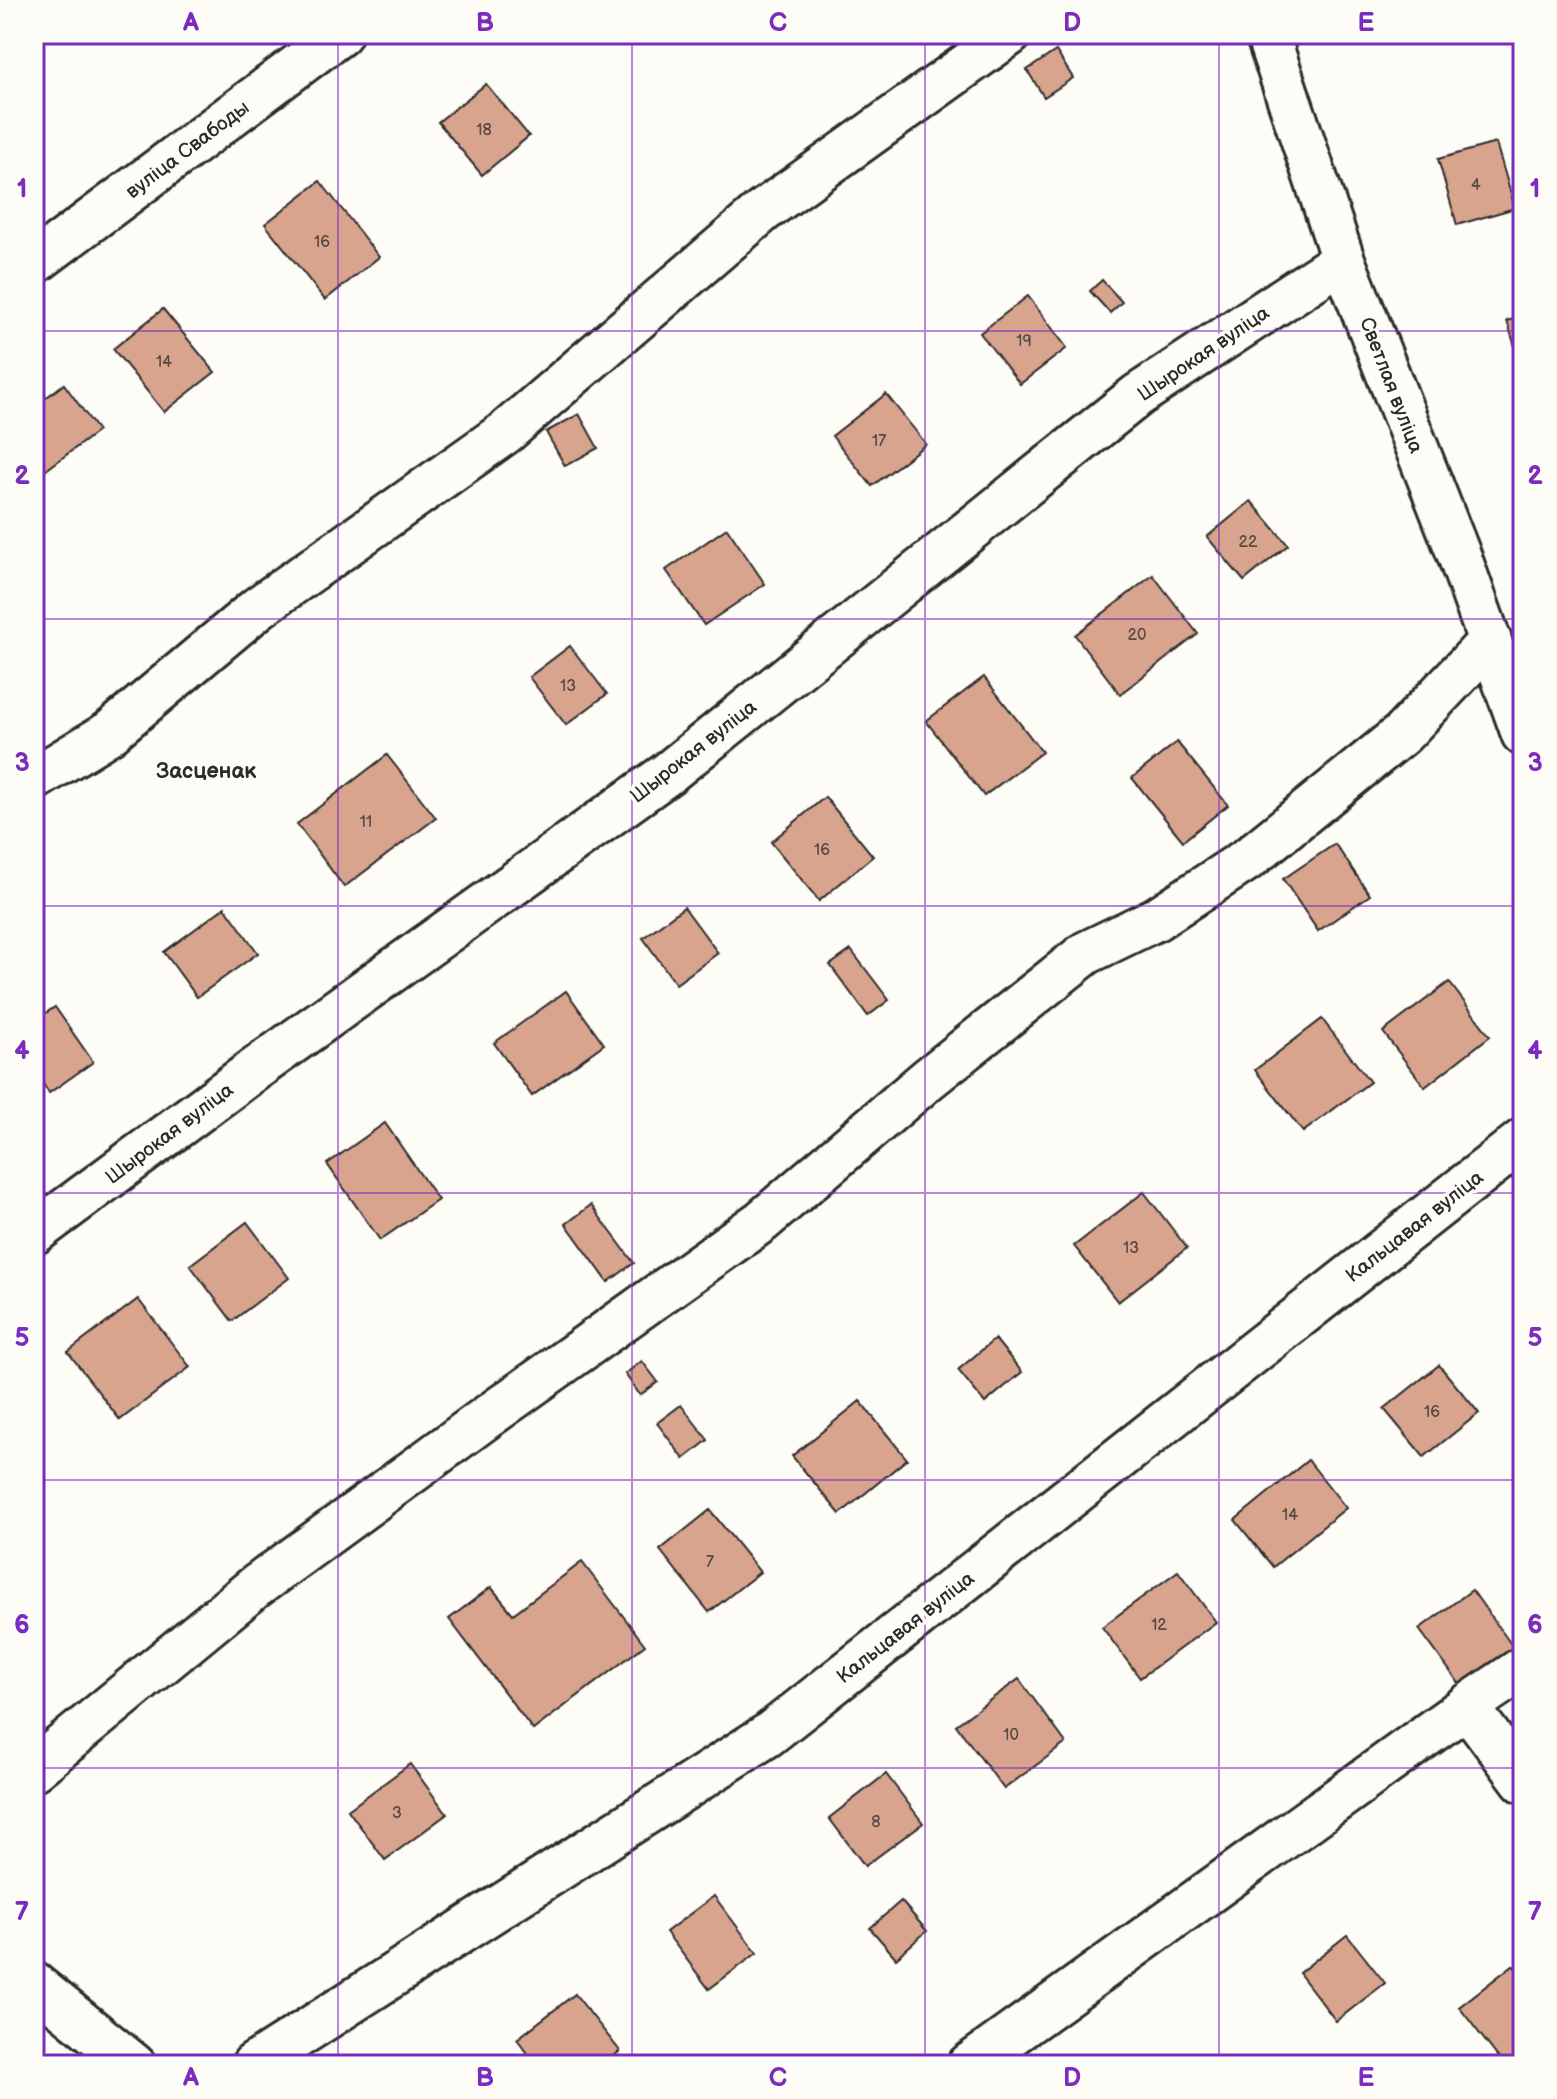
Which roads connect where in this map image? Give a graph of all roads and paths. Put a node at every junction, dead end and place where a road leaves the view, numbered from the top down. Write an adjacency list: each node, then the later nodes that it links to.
1 (340, 34): 5 (street, вуліца Свабоды)
2 (1010, 34): 8 (street)
3 (1267, 34): 4 (street, Светлая вуліца)
4 (1343, 260): 6 (street, Светлая вуліца); 10 (street, Шырокая вуліца)
5 (34, 263)
6 (1490, 641): 7 (street, Светлая вуліца); 13 (street)
7 (1523, 734)
8 (34, 779)
9 (1523, 1140): 17 (street, Кальцавая вуліца)
10 (34, 1233)
11 (1523, 1668): 12 (street)
12 (1467, 1706): 14 (street); 18 (street)
13 (34, 1769)
14 (1523, 1781)
15 (34, 1984): 16 (street)
16 (134, 2065)
17 (253, 2065)
18 (969, 2065)

